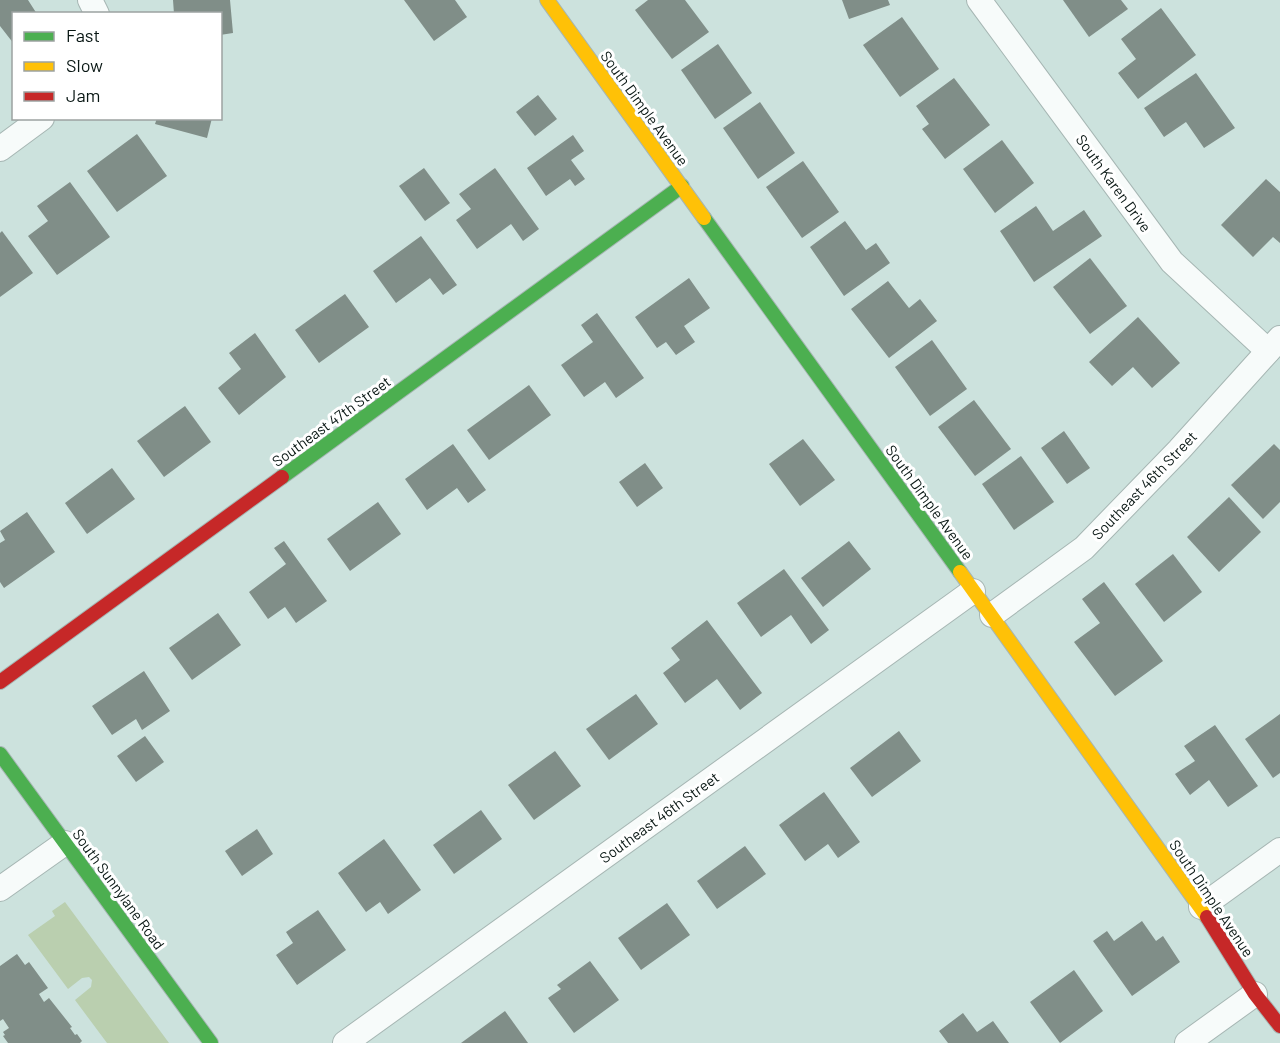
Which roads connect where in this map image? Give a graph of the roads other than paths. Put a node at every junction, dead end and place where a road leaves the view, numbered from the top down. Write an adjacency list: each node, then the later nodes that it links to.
1 (547, 0): 5 (street, South Dimple Avenue)
2 (979, 0): 6 (street, South Karen Drive)
3 (39, 120): 4 (street)
4 (0, 149)
5 (682, 186): 7 (street, South Dimple Avenue); 9 (street, Southeast 47th Street)
6 (1274, 345): 8 (street, Southeast 46th Street)
7 (974, 591): 8 (street, South Dimple Avenue); 18 (street, Southeast 46th Street)
8 (992, 615): 14 (street, South Dimple Avenue)
9 (0, 682)
10 (0, 754): 11 (street, South Sunnylane Road)
11 (65, 843): 13 (street); 17 (street, South Sunnylane Road)
12 (1280, 850): 14 (street)
13 (0, 888)
14 (1201, 907): 15 (street, South Dimple Avenue)
15 (1255, 994): 16 (street, South Dimple Avenue); 19 (street)
16 (1280, 1026)
17 (211, 1043)
18 (345, 1043)
19 (1187, 1043)

